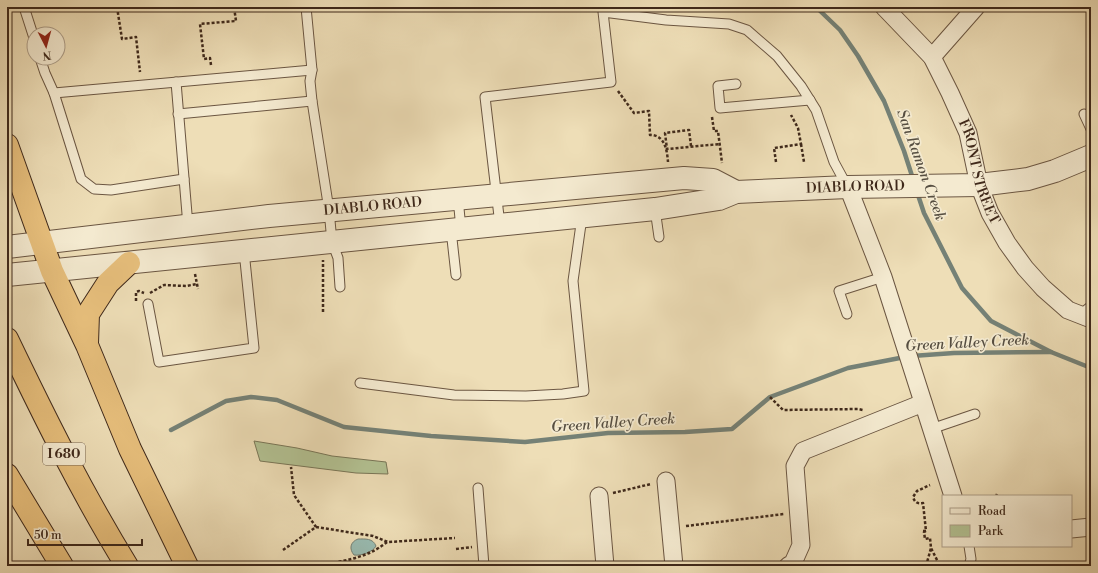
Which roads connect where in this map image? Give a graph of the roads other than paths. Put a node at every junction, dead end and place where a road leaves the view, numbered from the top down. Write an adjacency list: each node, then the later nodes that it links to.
1 (24, 7): 5 (lane)
2 (306, 7): 8 (lane)
3 (884, 7): 6 (street, FRONT STREET)
4 (976, 7): 6 (street)
5 (30, 26)
6 (932, 57): 20 (street, FRONT STREET)
7 (43, 66): 11 (lane)
8 (312, 70): 9 (lane); 13 (lane)
9 (176, 82): 11 (lane); 14 (lane)
10 (736, 84): 12 (lane)
11 (54, 93): 19 (lane)
12 (810, 100): 21 (lane); 23 (lane)
13 (312, 101): 14 (lane); 26 (lane)
14 (178, 114): 19 (lane)
15 (1084, 114): 16 (lane)
16 (1091, 129)
17 (7, 146): 32 (highway)
18 (1091, 156): 20 (street, DIABLO ROAD)
19 (184, 180): 29 (lane)
20 (979, 185): 21 (street, DIABLO ROAD); 43 (street, FRONT STREET)
21 (848, 187): 22 (street, DIABLO ROAD); 40 (street)
22 (736, 192): 23 (street, DIABLO ROAD); 25 (street, DIABLO ROAD)
23 (496, 194): 24 (street, DIABLO ROAD); 28 (lane)
24 (458, 198): 26 (street, DIABLO ROAD); 30 (lane)
25 (655, 209): 27 (street, DIABLO ROAD); 31 (lane)
26 (329, 210): 29 (street, DIABLO ROAD); 34 (lane)
27 (582, 217): 28 (street, DIABLO ROAD); 47 (lane)
28 (500, 225): 30 (street, DIABLO ROAD)
29 (188, 226): 32 (street, DIABLO ROAD)
30 (456, 229): 34 (street, DIABLO ROAD); 39 (lane)
31 (659, 237)
32 (42, 242): 33 (street, DIABLO ROAD); 37 (highway)
33 (7, 247)
34 (328, 248): 35 (street, DIABLO ROAD); 41 (lane)
35 (244, 251): 36 (street, DIABLO ROAD); 42 (lane)
36 (129, 263): 37 (street, DIABLO ROAD); 46 (highway)
37 (52, 270): 38 (street, DIABLO ROAD); 46 (highway)
38 (7, 275)
39 (456, 275)
40 (883, 277): 44 (lane); 48 (street)
41 (340, 287)
42 (148, 304)
43 (1087, 313)
44 (847, 314)
45 (7, 339): 60 (highway, I 680)
46 (87, 345): 61 (highway)
47 (360, 383)
48 (921, 397): 50 (street); 65 (street)
49 (975, 414): 50 (lane)
50 (931, 429): 54 (street)
51 (7, 475): 59 (highway)
52 (666, 481): 64 (street)
53 (478, 488): 62 (lane)
54 (953, 495)
55 (599, 496): 63 (street)
56 (1091, 527): 57 (street)
57 (1072, 529)
58 (969, 547): 66 (lane)
59 (62, 566)
60 (127, 566)
61 (187, 566)
62 (484, 566)
63 (605, 566)
64 (674, 566)
65 (788, 566)
66 (969, 566)

